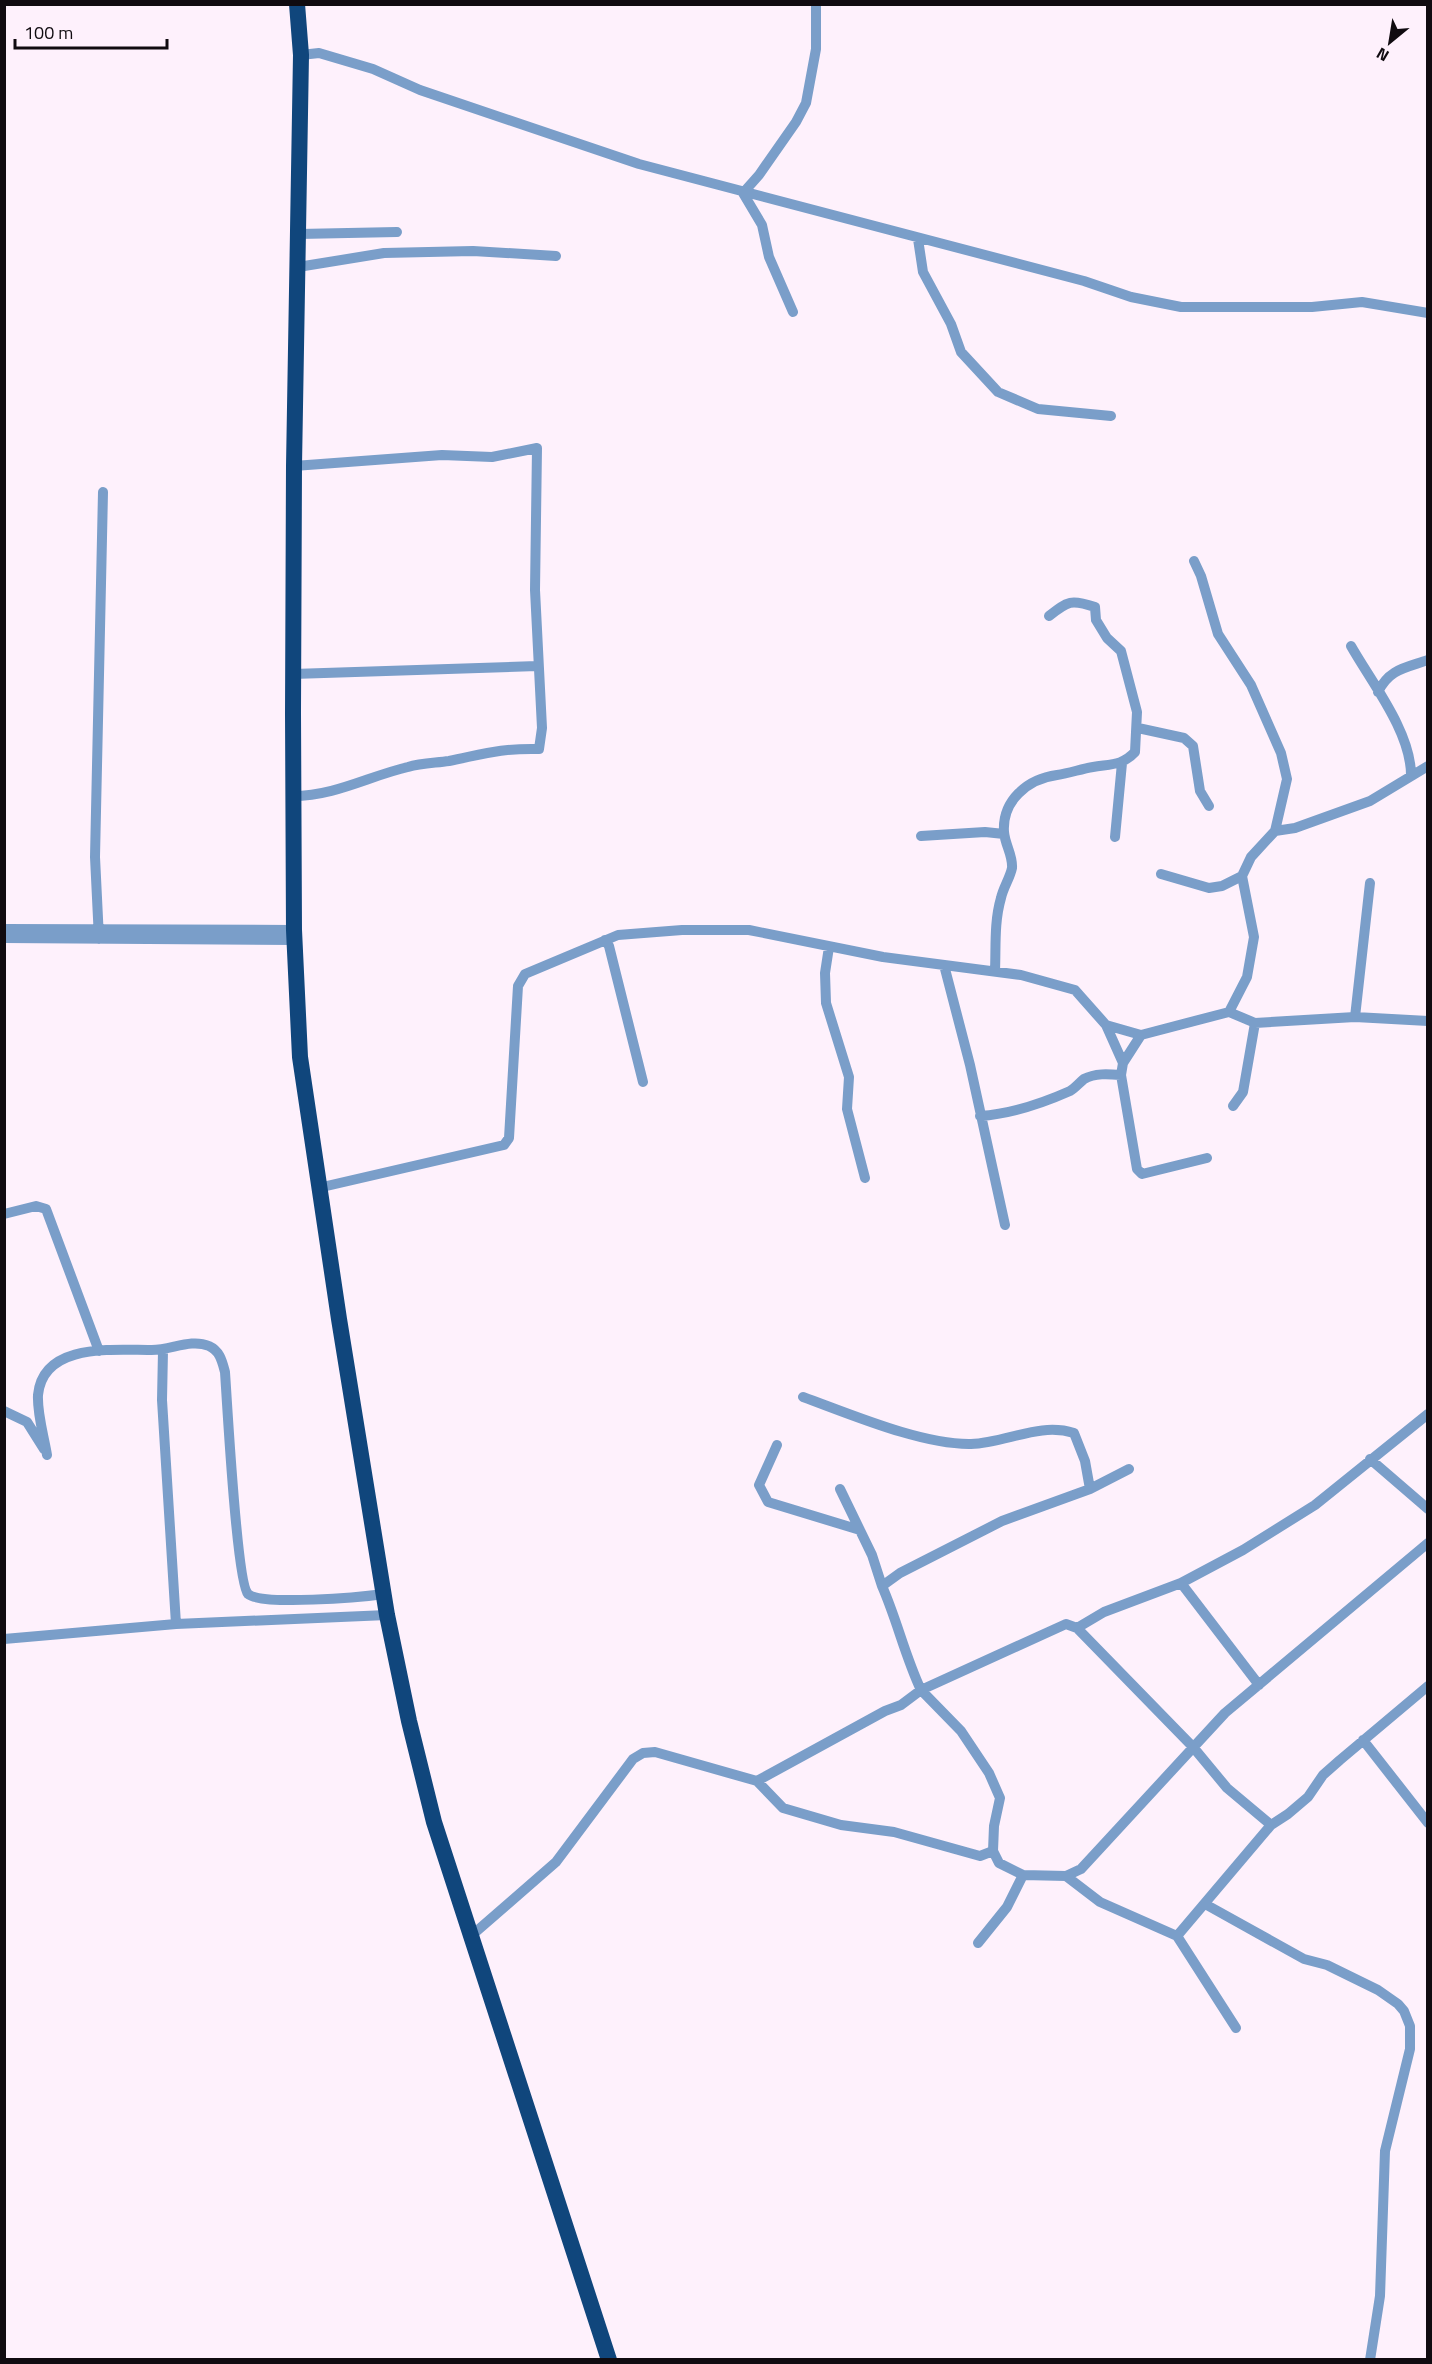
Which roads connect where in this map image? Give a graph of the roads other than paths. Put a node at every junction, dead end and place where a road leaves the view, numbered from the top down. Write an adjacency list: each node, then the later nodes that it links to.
1 (297, 4): 3 (highway)
2 (816, 4): 4 (street)
3 (301, 56): 4 (street); 6 (highway)
4 (743, 193): 7 (street); 10 (street)
5 (397, 232): 6 (street)
6 (298, 234): 9 (highway)
7 (918, 239): 11 (street); 12 (street)
8 (556, 256): 9 (street)
9 (298, 267): 13 (highway)
10 (793, 312)
11 (1428, 313)
12 (1112, 416)
13 (294, 466): 19 (street); 20 (highway)
14 (103, 492): 36 (street)
15 (1194, 561): 28 (street)
16 (1049, 616): 22 (street)
17 (1351, 645): 21 (street)
18 (1428, 660): 21 (street)
19 (537, 666): 20 (street); 26 (street)
20 (293, 674): 26 (highway)
21 (1378, 692): 25 (street)
22 (1138, 728): 23 (street); 27 (street)
23 (1122, 763): 29 (street); 31 (street)
24 (1428, 766): 25 (street)
25 (1411, 775): 28 (street)
26 (293, 796): 37 (highway)
27 (1209, 806)
28 (1275, 831): 33 (street)
29 (1004, 834): 30 (street); 42 (street)
30 (921, 836)
31 (1115, 837)
32 (1161, 874): 33 (street)
33 (1242, 876): 43 (street)
34 (1370, 883): 44 (street)
35 (4, 928): 36 (street)
36 (98, 934): 37 (street); 38 (street)
37 (294, 935): 56 (highway)
38 (4, 938)
39 (605, 940): 40 (street); 51 (street); 56 (street)
40 (829, 946): 41 (street); 55 (street)
41 (944, 965): 42 (street); 53 (street)
42 (995, 971): 47 (street)
43 (1230, 1012): 46 (street); 48 (street)
44 (1355, 1017): 45 (street); 46 (street)
45 (1428, 1021)
46 (1255, 1023): 52 (street)
47 (1106, 1025): 48 (street); 49 (street)
48 (1141, 1035): 49 (street)
49 (1123, 1063): 50 (street)
50 (1120, 1075): 53 (street); 54 (street)
51 (644, 1082)
52 (1233, 1106)
53 (980, 1116): 58 (street)
54 (1207, 1158)
55 (865, 1178)
56 (318, 1188): 74 (highway)
57 (4, 1214): 59 (street)
58 (1005, 1225)
59 (99, 1351): 60 (street); 62 (street)
60 (163, 1351): 74 (street); 76 (street)
61 (803, 1397): 68 (street)
62 (4, 1412)
63 (1428, 1414): 65 (street)
64 (777, 1445): 70 (street)
65 (1371, 1459): 69 (street); 72 (street)
66 (1129, 1468): 68 (street)
67 (840, 1489): 70 (street)
68 (1090, 1489): 73 (street)
69 (1428, 1509)
70 (860, 1530): 73 (street)
71 (1428, 1543): 79 (street)
72 (1181, 1583): 77 (street); 79 (street)
73 (882, 1586): 81 (street)
74 (384, 1594): 75 (highway)
75 (387, 1615): 76 (street); 91 (highway)
76 (176, 1624): 78 (street)
77 (1077, 1628): 81 (street); 83 (street)
78 (4, 1639)
79 (1259, 1684): 83 (street)
80 (1428, 1686): 82 (street)
81 (921, 1690): 84 (street); 87 (street)
82 (1363, 1740): 85 (street); 86 (street)
83 (1193, 1747): 86 (street); 89 (street)
84 (757, 1781): 87 (street); 91 (street)
85 (1428, 1823)
86 (1271, 1826): 90 (street)
87 (993, 1851): 88 (street)
88 (1023, 1875): 89 (street); 93 (street)
89 (1066, 1876): 92 (street)
90 (1205, 1904): 92 (street); 96 (street)
91 (471, 1936): 95 (highway)
92 (1177, 1936): 94 (street)
93 (978, 1944)
94 (1236, 2028)
95 (609, 2360)
96 (1370, 2360)

